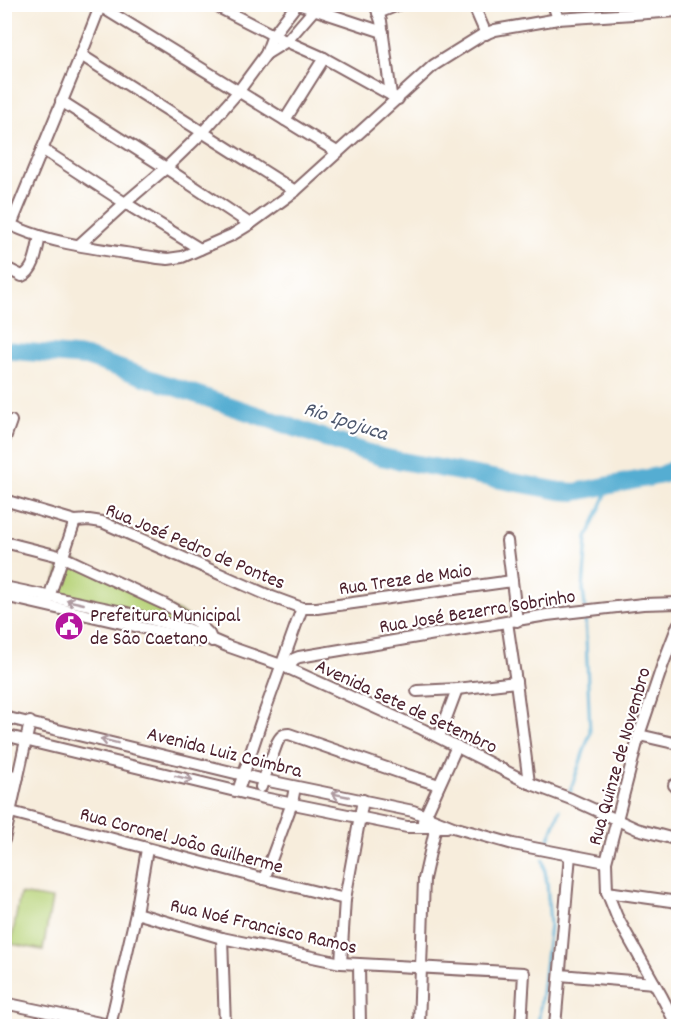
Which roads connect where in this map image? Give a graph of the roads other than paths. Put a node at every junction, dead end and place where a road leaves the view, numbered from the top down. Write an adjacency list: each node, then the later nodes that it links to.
1 (212, 4): 14 (street)
2 (298, 4): 8 (street); 14 (street)
3 (400, 4): 9 (street)
4 (473, 4): 13 (street)
5 (553, 4): 11 (street)
6 (673, 4): 10 (street)
7 (100, 5): 17 (street); 19 (street)
8 (317, 8): 12 (street); 15 (street)
9 (377, 9): 12 (street)
10 (678, 10): 11 (street)
11 (558, 19): 13 (street)
12 (382, 32): 20 (street)
13 (490, 32): 20 (street)
14 (273, 35): 15 (street); 16 (street)
15 (287, 41): 16 (street); 18 (street)
16 (266, 54): 19 (street)
17 (81, 55): 21 (street); 23 (street)
18 (324, 58): 20 (street); 22 (street)
19 (238, 92): 22 (street); 23 (street)
20 (394, 97): 25 (street)
21 (62, 101): 24 (street); 26 (street)
22 (285, 120): 25 (street)
23 (203, 132): 26 (street); 27 (street)
24 (42, 149): 28 (street); 29 (street)
25 (337, 152): 27 (street)
26 (166, 168): 28 (street); 30 (street)
27 (295, 191): 30 (street)
28 (124, 203): 32 (street); 33 (street)
29 (8, 223): 31 (street)
30 (250, 224): 33 (street)
31 (40, 236): 32 (street); 34 (street)
32 (79, 245): 33 (street)
33 (200, 249)
34 (4, 267)
35 (11, 421): 36 (street)
36 (4, 441)
37 (4, 500): 38 (street, Rua José Pedro de Pontes)
38 (75, 520): 41 (street); 48 (street, Rua José Pedro de Pontes)
39 (507, 541): 42 (street)
40 (4, 542): 41 (street)
41 (63, 556): 45 (street); 47 (street)
42 (512, 581): 48 (street, Rua Treze de Maio); 49 (street)
43 (4, 586): 45 (street)
44 (4, 596): 45 (street)
45 (48, 601): 50 (street, Avenida Sete de Setembro)
46 (678, 603): 49 (street, Rua José Bezerra Sobrinho)
47 (164, 604): 50 (street); 53 (street)
48 (302, 608): 54 (street)
49 (512, 622): 54 (street, Rua José Bezerra Sobrinho); 55 (street)
50 (154, 625): 53 (street, Avenida Sete de Setembro)
51 (678, 625): 52 (street, Rua Quinze de Novembro)
52 (676, 638): 61 (street, Rua Quinze de Novembro)
53 (212, 642): 54 (street, Avenida Sete de Setembro)
54 (285, 667): 62 (street, Avenida Sete de Setembro); 67 (street)
55 (516, 681): 56 (street); 70 (street)
56 (457, 689): 57 (street); 62 (street)
57 (417, 691)
58 (4, 717): 59 (street, Avenida Luiz Coimbra)
59 (30, 722): 63 (street); 67 (street, Avenida Luiz Coimbra, one-way to 59)
60 (4, 735): 63 (street, Avenida Luiz Coimbra)
61 (639, 735): 64 (street); 79 (street, Rua Quinze de Novembro)
62 (439, 737): 65 (street, Avenida Sete de Setembro)
63 (26, 740): 68 (street); 73 (street, Avenida Luiz Coimbra, one-way to 73)
64 (678, 744)
65 (457, 746): 70 (street, Avenida Sete de Setembro); 71 (street)
66 (4, 773): 68 (street)
67 (244, 775): 69 (street, Avenida Luiz Coimbra); 73 (street)
68 (18, 777): 77 (street)
69 (264, 780): 71 (street); 72 (street, Avenida Luiz Coimbra); 74 (street)
70 (529, 783): 79 (street, Avenida Sete de Setembro)
71 (439, 785): 80 (street)
72 (296, 787): 75 (street, Avenida Luiz Coimbra, one-way to 72); 76 (street)
73 (238, 791): 74 (street, Avenida Luiz Coimbra)
74 (258, 796): 76 (street, Avenida Luiz Coimbra)
75 (363, 800): 78 (street); 80 (street, Avenida Luiz Coimbra)
76 (292, 802): 78 (street, Avenida Luiz Coimbra); 87 (street)
77 (11, 812): 82 (street); 84 (street, Rua Coronel João Guilherme)
78 (361, 816): 80 (street, Avenida Luiz Coimbra); 89 (street)
79 (616, 820): 83 (street, Avenida Sete de Setembro); 86 (street, Rua Quinze de Novembro)
80 (423, 822): 81 (street, Avenida Luiz Coimbra)
81 (436, 824): 85 (street, Avenida Luiz Coimbra); 95 (street)
82 (5, 839)
83 (678, 840)
84 (147, 849): 87 (street, Rua Coronel João Guilherme); 91 (street)
85 (570, 855): 86 (street, Avenida Luiz Coimbra); 96 (street)
86 (606, 862): 88 (street, Rua Quinze de Novembro)
87 (264, 879): 89 (street, Rua Coronel João Guilherme)
88 (608, 892): 90 (street); 97 (street, Rua Quinze de Novembro)
89 (345, 898): 93 (street)
90 (678, 902)
91 (136, 913): 92 (street, Rua Noé Francisco Ramos); 99 (street)
92 (222, 938): 93 (street, Rua Noé Francisco Ramos); 100 (street)
93 (341, 963): 94 (street, Rua Noé Francisco Ramos)
94 (359, 965): 95 (street, Rua Noé Francisco Ramos); 101 (street)
95 (422, 968): 102 (street); 103 (street, Rua Noé Francisco Ramos)
96 (560, 975): 97 (street); 104 (street)
97 (654, 983): 105 (street, Rua Quinze de Novembro)
98 (4, 1003): 99 (street)
99 (111, 1026)
100 (225, 1026)
101 (360, 1026)
102 (419, 1026)
103 (521, 1026)
104 (555, 1026)
105 (677, 1026)

